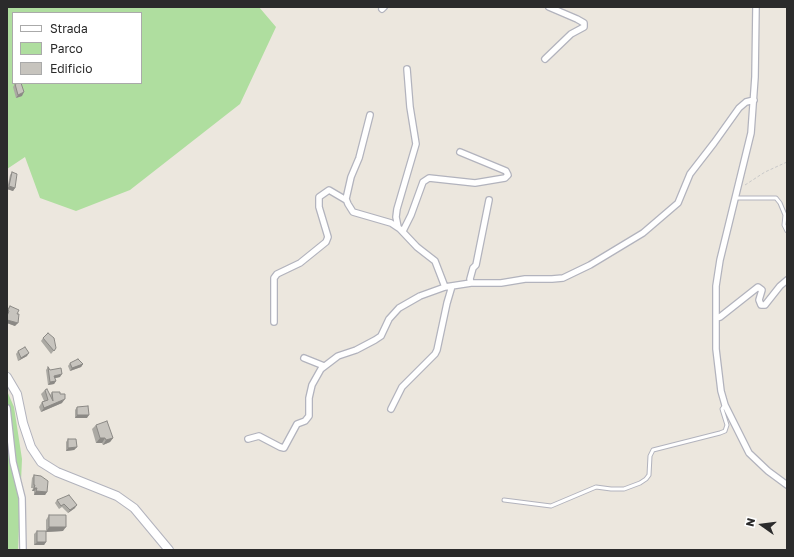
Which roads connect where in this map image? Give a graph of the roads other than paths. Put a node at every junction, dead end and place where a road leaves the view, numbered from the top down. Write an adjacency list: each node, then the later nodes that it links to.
1 (549, 7): 3 (street)
2 (756, 7): 5 (street)
3 (545, 59)
4 (407, 69): 11 (street)
5 (754, 100): 8 (street); 14 (street)
6 (370, 116): 9 (street)
7 (460, 152): 11 (street)
8 (735, 198): 12 (lane); 17 (street)
9 (346, 200): 11 (street); 18 (street)
10 (489, 200): 14 (street)
11 (400, 229): 16 (street)
12 (787, 231)
13 (787, 280): 17 (street)
14 (471, 283): 15 (street)
15 (452, 286): 16 (street); 24 (street)
16 (445, 287): 20 (street)
17 (716, 318): 22 (street)
18 (274, 322)
19 (304, 358): 20 (street)
20 (324, 366): 25 (street)
21 (7, 377): 29 (street)
22 (725, 405): 26 (street); 27 (lane)
23 (7, 408): 28 (street)
24 (391, 408)
25 (248, 439)
26 (787, 485)
27 (504, 500)
28 (23, 550)
29 (169, 550)

